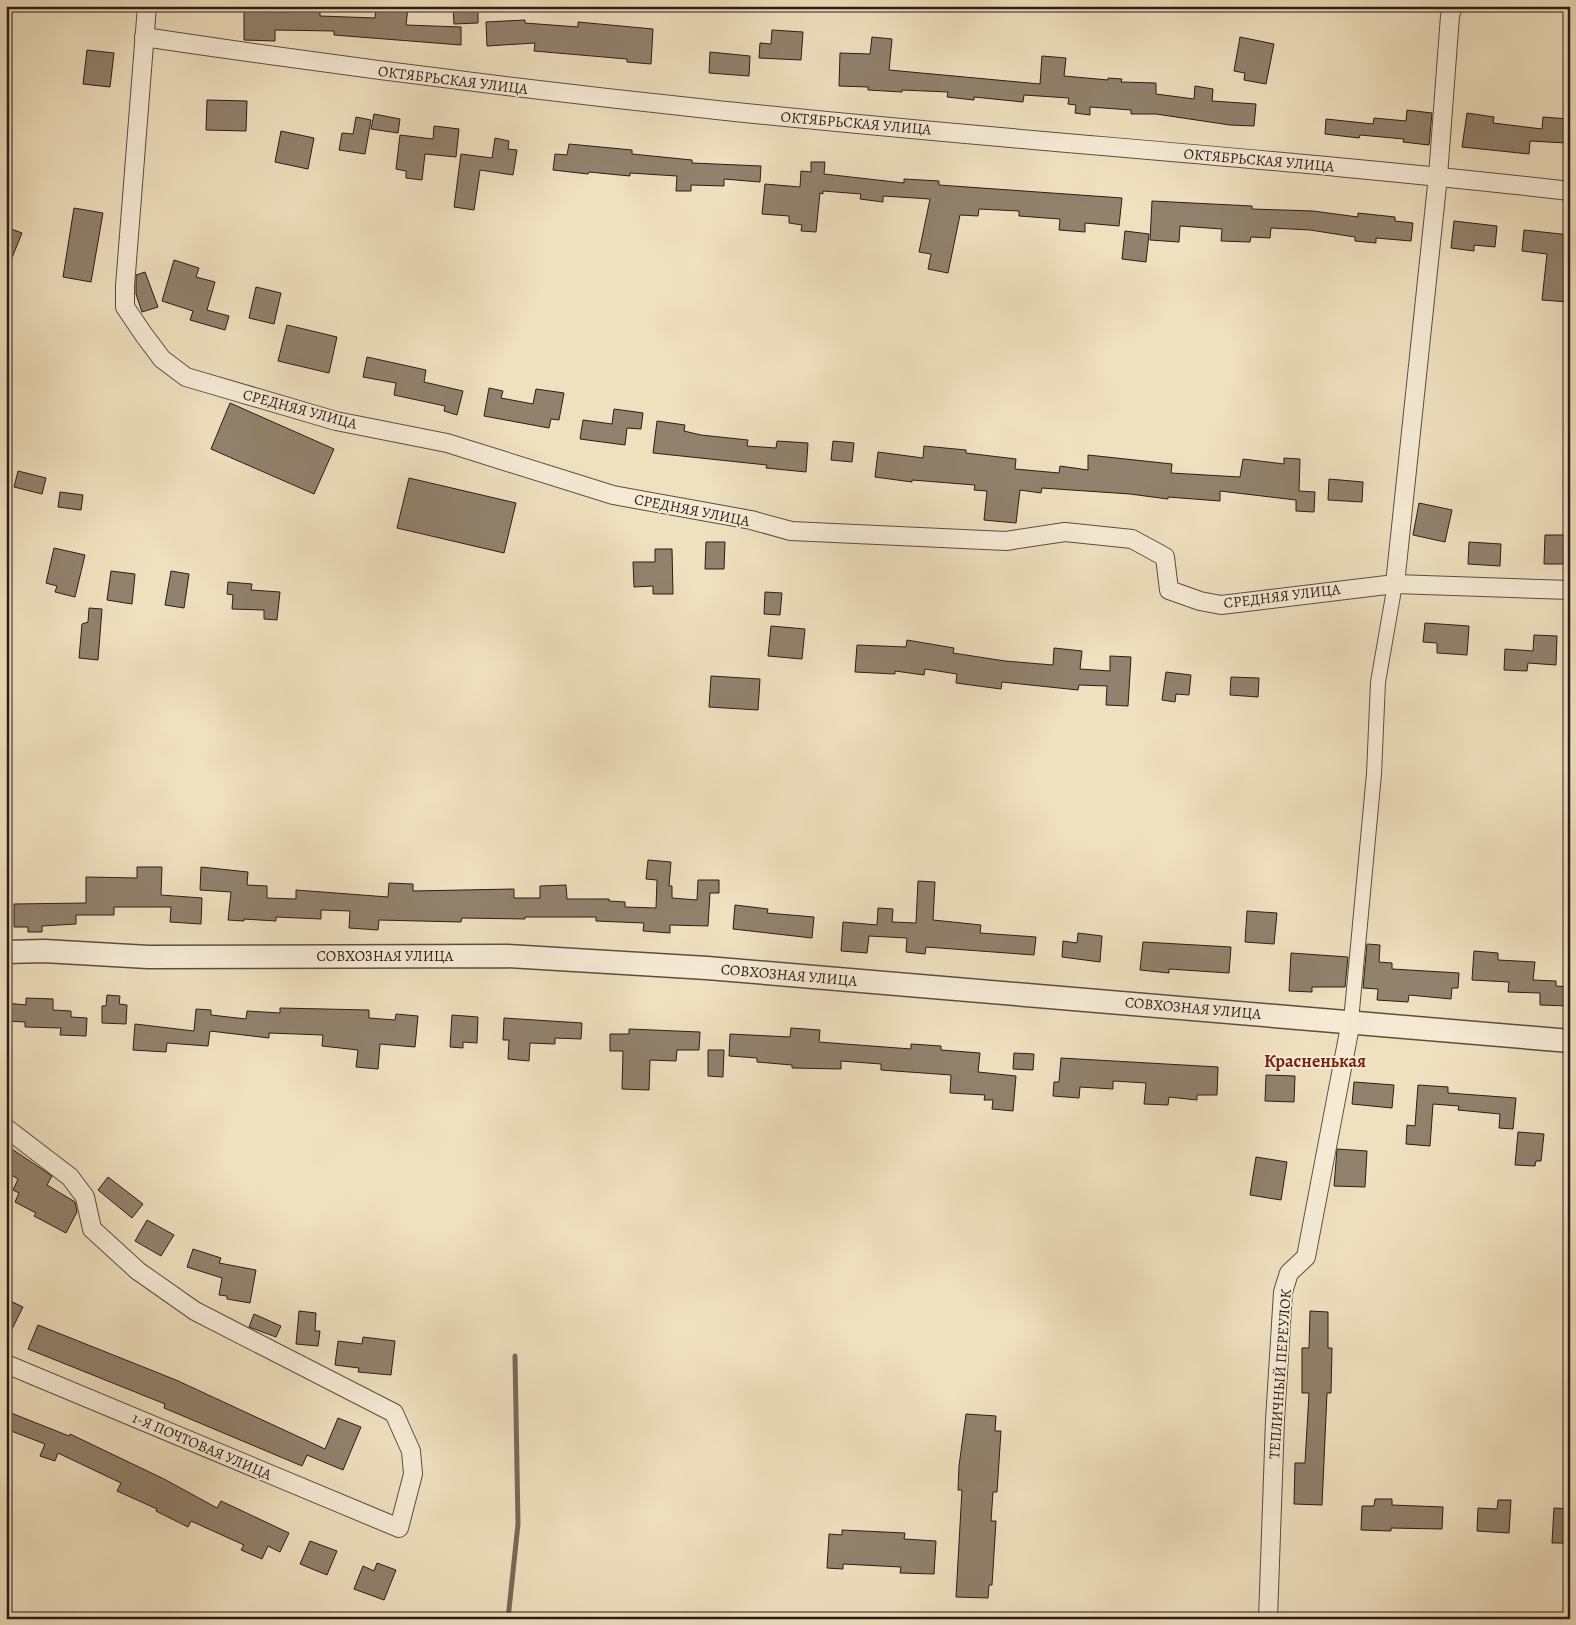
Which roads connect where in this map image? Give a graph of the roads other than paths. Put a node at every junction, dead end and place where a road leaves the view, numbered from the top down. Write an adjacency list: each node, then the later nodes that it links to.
1 (147, 6): 3 (street, СРЕДНЯЯ УЛИЦА)
2 (1453, 6): 4 (street)
3 (144, 37): 4 (street, ОКТЯБРЬСКАЯ УЛИЦА); 6 (street, СРЕДНЯЯ УЛИЦА)
4 (1438, 176): 5 (street, ОКТЯБРЬСКАЯ УЛИЦА); 6 (street)
5 (1570, 191)
6 (1395, 584): 7 (street, СРЕДНЯЯ УЛИЦА); 9 (street)
7 (1570, 590)
8 (6, 952): 9 (street, СОВХОЗНАЯ УЛИЦА)
9 (1351, 1021): 10 (street, СОВХОЗНАЯ УЛИЦА); 13 (street, ТЕПЛИЧНЫЙ ПЕРЕУЛОК)
10 (1570, 1041)
11 (6, 1128): 12 (street, 1-Я ПОЧТОВАЯ УЛИЦА)
12 (6, 1364)
13 (1268, 1619)

